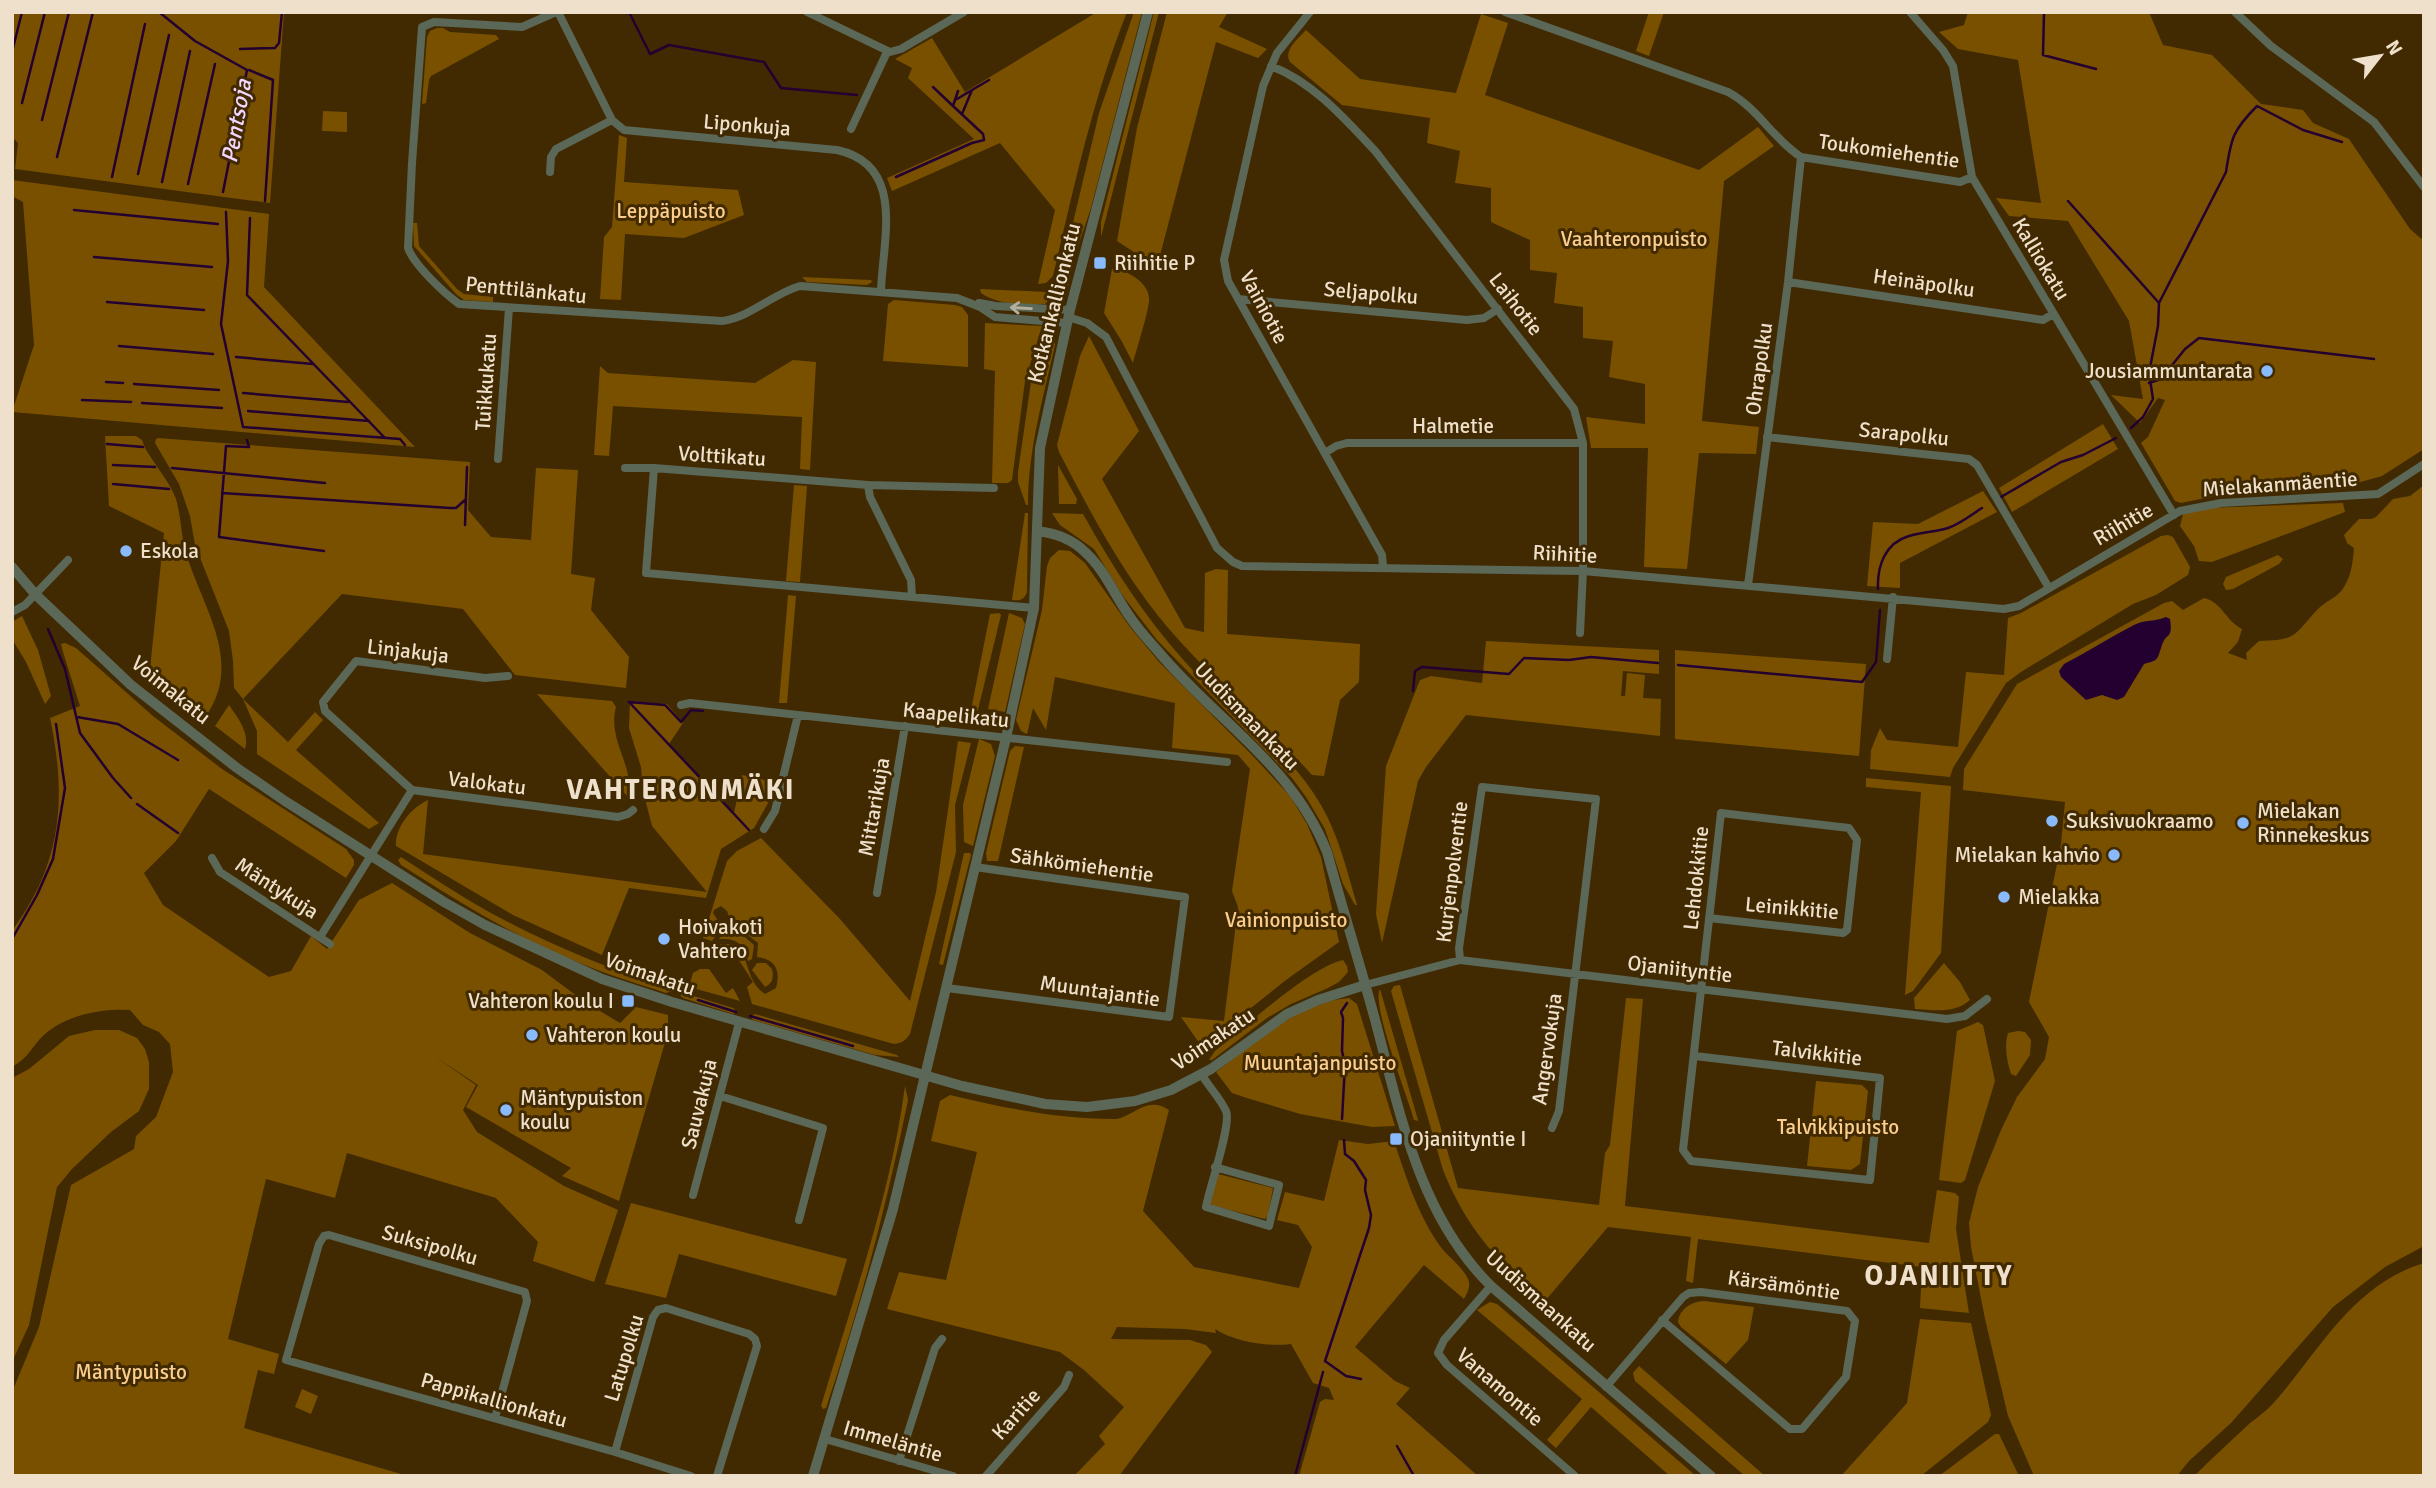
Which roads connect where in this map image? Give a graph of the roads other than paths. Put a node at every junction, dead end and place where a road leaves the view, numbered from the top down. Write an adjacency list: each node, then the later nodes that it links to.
1 (557, 12): 11 (street); 21 (street, Penttilänkatu)
2 (807, 12): 9 (street)
3 (964, 12): 9 (street)
4 (1148, 12): 24 (street, Kotkankallionkatu)
5 (1310, 12): 10 (street, Vainiotie)
6 (1505, 12): 13 (street, Toukomiehentie)
7 (1910, 12): 15 (street, Kalliokatu)
8 (2235, 12): 16 (street)
9 (887, 52): 12 (street)
10 (1271, 66): 19 (street, Vainiotie); 22 (street, Laihotie)
11 (612, 120): 14 (street); 18 (street, Liponkuja)
12 (851, 129)
13 (1801, 157): 15 (street, Toukomiehentie); 17 (street, Ohrapolku)
14 (550, 172)
15 (1972, 177): 23 (street, Kalliokatu)
16 (2424, 187)
17 (1788, 282): 23 (street, Heinäpolku); 25 (street, Ohrapolku)
18 (881, 292): 20 (street, Penttilänkatu); 21 (street, Penttilänkatu)
19 (1238, 299): 22 (street, Seljapolku); 27 (street, Vainiotie)
20 (976, 305): 24 (street, Penttilänkatu, one-way to 20); 24 (street, Penttilänkatu)
21 (509, 308): 28 (street, Tuikkukatu)
22 (1497, 309): 26 (street, Laihotie)
23 (2053, 314): 34 (street, Kalliokatu)
24 (1068, 317): 35 (street, Kotkankallionkatu); 37 (street, Riihitie)
25 (1767, 438): 40 (street, Ohrapolku); 41 (street, Sarapolku)
26 (1583, 443): 27 (street, Halmetie); 39 (street, Laihotie)
27 (1325, 453): 37 (street, Vainiotie)
28 (498, 458)
29 (2424, 464): 34 (street, Mielakanmäentie)
30 (625, 468): 31 (street)
31 (654, 468): 32 (street, Volttikatu); 43 (street, Volttikatu)
32 (868, 485): 33 (street, Volttikatu); 43 (street)
33 (995, 488)
34 (2174, 515): 41 (street, Riihitie)
35 (1037, 531): 45 (street, Kotkankallionkatu); 69 (street, Uudismaankatu)
36 (68, 560): 42 (street)
37 (1383, 566): 39 (street, Riihitie)
38 (12, 568): 42 (street, Voimakatu)
39 (1583, 570): 40 (street, Riihitie); 47 (street, Laihotie)
40 (1748, 585): 44 (street, Riihitie)
41 (2049, 587): 44 (street, Riihitie)
42 (36, 594): 46 (street); 59 (street, Voimakatu)
43 (912, 597): 45 (street, Volttikatu)
44 (1892, 597): 48 (street)
45 (1034, 608): 53 (street, Kotkankallionkatu)
46 (12, 612)
47 (1580, 633)
48 (1887, 659)
49 (508, 676): 55 (street, Linjakuja)
50 (681, 705): 51 (street, Kaapelikatu)
51 (798, 715): 52 (street, Kaapelikatu); 58 (street)
52 (905, 726): 53 (street, Kaapelikatu); 62 (street, Mittarikuja)
53 (1006, 738): 54 (street, Kaapelikatu); 61 (street, Kotkankallionkatu)
54 (1227, 762)
55 (412, 790): 56 (street, Valokatu); 59 (street)
56 (633, 810)
57 (1721, 813): 64 (street, Lehdokkitie); 64 (street, Leinikkitie)
58 (764, 829)
59 (370, 855): 65 (street, Mäntykuja); 73 (street, Voimakatu)
60 (212, 858): 65 (street, Mäntykuja)
61 (975, 867): 63 (street, Sähkömiehentie); 70 (street, Kotkankallionkatu)
62 (877, 893)
63 (1185, 897): 70 (street, Muuntajantie)
64 (1709, 918): 71 (street, Lehdokkitie)
65 (320, 937): 66 (street)
66 (330, 944)
67 (1460, 960): 68 (street, Ojaniityntie); 68 (street, Kurjenpolventie); 69 (street, Ojaniityntie)
68 (1575, 975): 71 (street, Ojaniityntie); 78 (street, Angervokuja)
69 (1365, 985): 75 (street, Voimakatu); 82 (street, Uudismaankatu)
70 (947, 988): 76 (street, Kotkankallionkatu)
71 (1701, 989): 72 (street, Ojaniityntie); 74 (street, Talvikkitie)
72 (1987, 999)
73 (739, 1023): 76 (street, Voimakatu); 77 (street, Sauvakuja)
74 (1695, 1056): 74 (street, Talvikkitie)
75 (1202, 1074): 76 (street, Voimakatu); 79 (street)
76 (925, 1075): 89 (street, Kotkankallionkatu)
77 (720, 1096): 80 (street, Sauvakuja); 81 (street)
78 (1552, 1128)
79 (1215, 1167): 79 (street)
80 (693, 1195)
81 (799, 1220)
82 (1491, 1286): 87 (street, Uudismaankatu); 97 (street, Vanamontie)
83 (1662, 1320): 83 (street, Kärsämöntie); 87 (street, Kärsämöntie)
84 (942, 1339): 91 (street)
85 (286, 1360): 88 (street, Pappikallionkatu); 88 (street, Suksipolku)
86 (1069, 1375): 96 (street, Karitie)
87 (1606, 1387): 98 (street, Uudismaankatu)
88 (495, 1418): 90 (street, Pappikallionkatu)
89 (825, 1439): 91 (street, Immeläntie); 94 (street, Kotkankallionkatu)
90 (615, 1452): 92 (street, Pappikallionkatu); 93 (street, Latupolku)
91 (899, 1461): 95 (street, Immeläntie)
92 (691, 1476)
93 (717, 1476)
94 (813, 1476)
95 (953, 1476)
96 (986, 1476)
97 (1575, 1476)
98 (1711, 1476)

